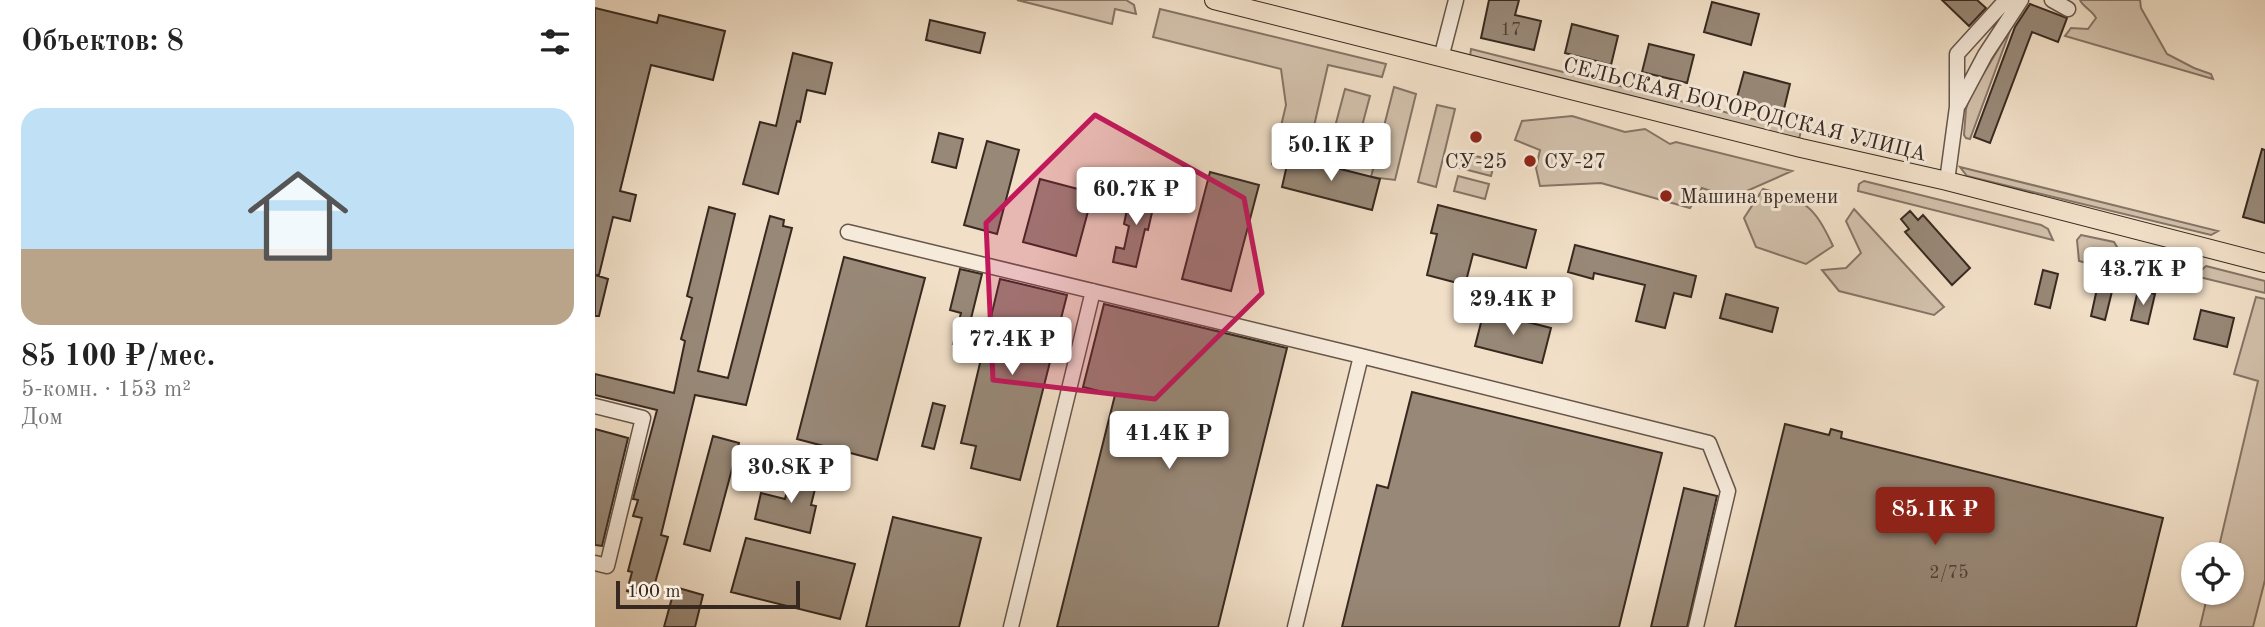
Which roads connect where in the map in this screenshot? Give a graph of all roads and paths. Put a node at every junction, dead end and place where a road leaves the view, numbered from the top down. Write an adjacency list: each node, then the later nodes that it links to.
1 (1456, 0): 7 (lane)
2 (2021, 0): 8 (lane)
3 (2052, 0): 6 (lane)
4 (1221, 1): 7 (main road, СЕЛЬСКАЯ БОГОРОДСКАЯ УЛИЦА)
5 (1997, 3): 8 (lane)
6 (2068, 9)
7 (1441, 58): 9 (main road, СЕЛЬСКАЯ БОГОРОДСКАЯ УЛИЦА)
8 (1957, 107): 9 (lane)
9 (1947, 181): 11 (main road, СЕЛЬСКАЯ БОГОРОДСКАЯ УЛИЦА)
10 (848, 232): 12 (lane)
11 (2265, 263)
12 (1093, 291): 13 (lane); 16 (lane)
13 (1361, 356): 17 (lane); 18 (lane)
14 (595, 406): 15 (lane)
15 (595, 563)
16 (1011, 627)
17 (1295, 627)
18 (1696, 627)

